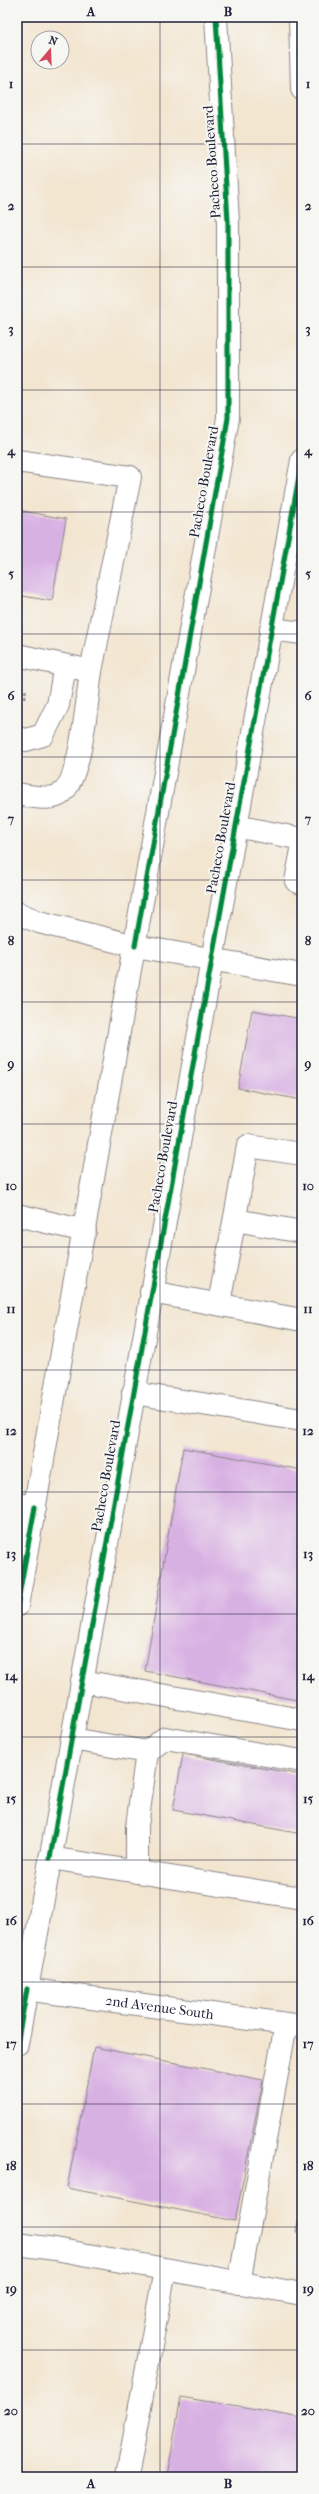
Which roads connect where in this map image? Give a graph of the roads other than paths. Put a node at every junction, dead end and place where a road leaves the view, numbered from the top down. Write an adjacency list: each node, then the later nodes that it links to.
1 (216, 17): 18 (main road, Pacheco Boulevard)
2 (300, 17): 3 (main road)
3 (302, 89)
4 (302, 460): 6 (main road, Pacheco Boulevard)
5 (17, 461): 10 (main road)
6 (271, 629): 7 (main road); 13 (main road, Pacheco Boulevard)
7 (302, 634)
8 (24, 657): 9 (main road)
9 (65, 666): 10 (main road); 11 (main road)
10 (91, 671): 12 (main road)
11 (17, 738)
12 (17, 794)
13 (235, 826): 14 (main road); 19 (main road, Pacheco Boulevard)
14 (302, 839)
15 (302, 850): 16 (main road)
16 (302, 883)
17 (17, 913): 18 (main road)
18 (135, 946): 19 (main road); 24 (main road, Pacheco Boulevard)
19 (210, 960): 20 (main road); 26 (main road, Pacheco Boulevard)
20 (302, 975)
21 (302, 1154): 23 (main road)
22 (17, 1215): 24 (main road)
23 (235, 1220): 25 (main road); 27 (main road)
24 (85, 1231): 31 (main road, Pacheco Boulevard)
25 (302, 1232)
26 (152, 1292): 27 (main road); 29 (main road, Pacheco Boulevard)
27 (219, 1304): 28 (main road)
28 (302, 1320)
29 (133, 1392): 30 (main road); 33 (main road, Pacheco Boulevard)
30 (302, 1420)
31 (26, 1505): 32 (main road, Pacheco Boulevard)
32 (17, 1606)
33 (82, 1681): 34 (main road); 35 (main road, Pacheco Boulevard)
34 (302, 1720)
35 (72, 1739): 36 (main road); 38 (main road, Pacheco Boulevard)
36 (147, 1752): 37 (main road); 39 (main road)
37 (302, 1761)
38 (50, 1858): 39 (main road); 41 (main road, Pacheco Boulevard)
39 (137, 1872): 40 (main road)
40 (302, 1898)
41 (22, 1989): 42 (main road, 2nd Avenue South); 43 (main road, Pacheco Boulevard)
42 (294, 2025): 46 (main road)
43 (17, 2044)
44 (17, 2244): 45 (main road)
45 (165, 2270): 46 (main road); 48 (main road)
46 (239, 2283): 47 (main road)
47 (302, 2294)
48 (127, 2477)

